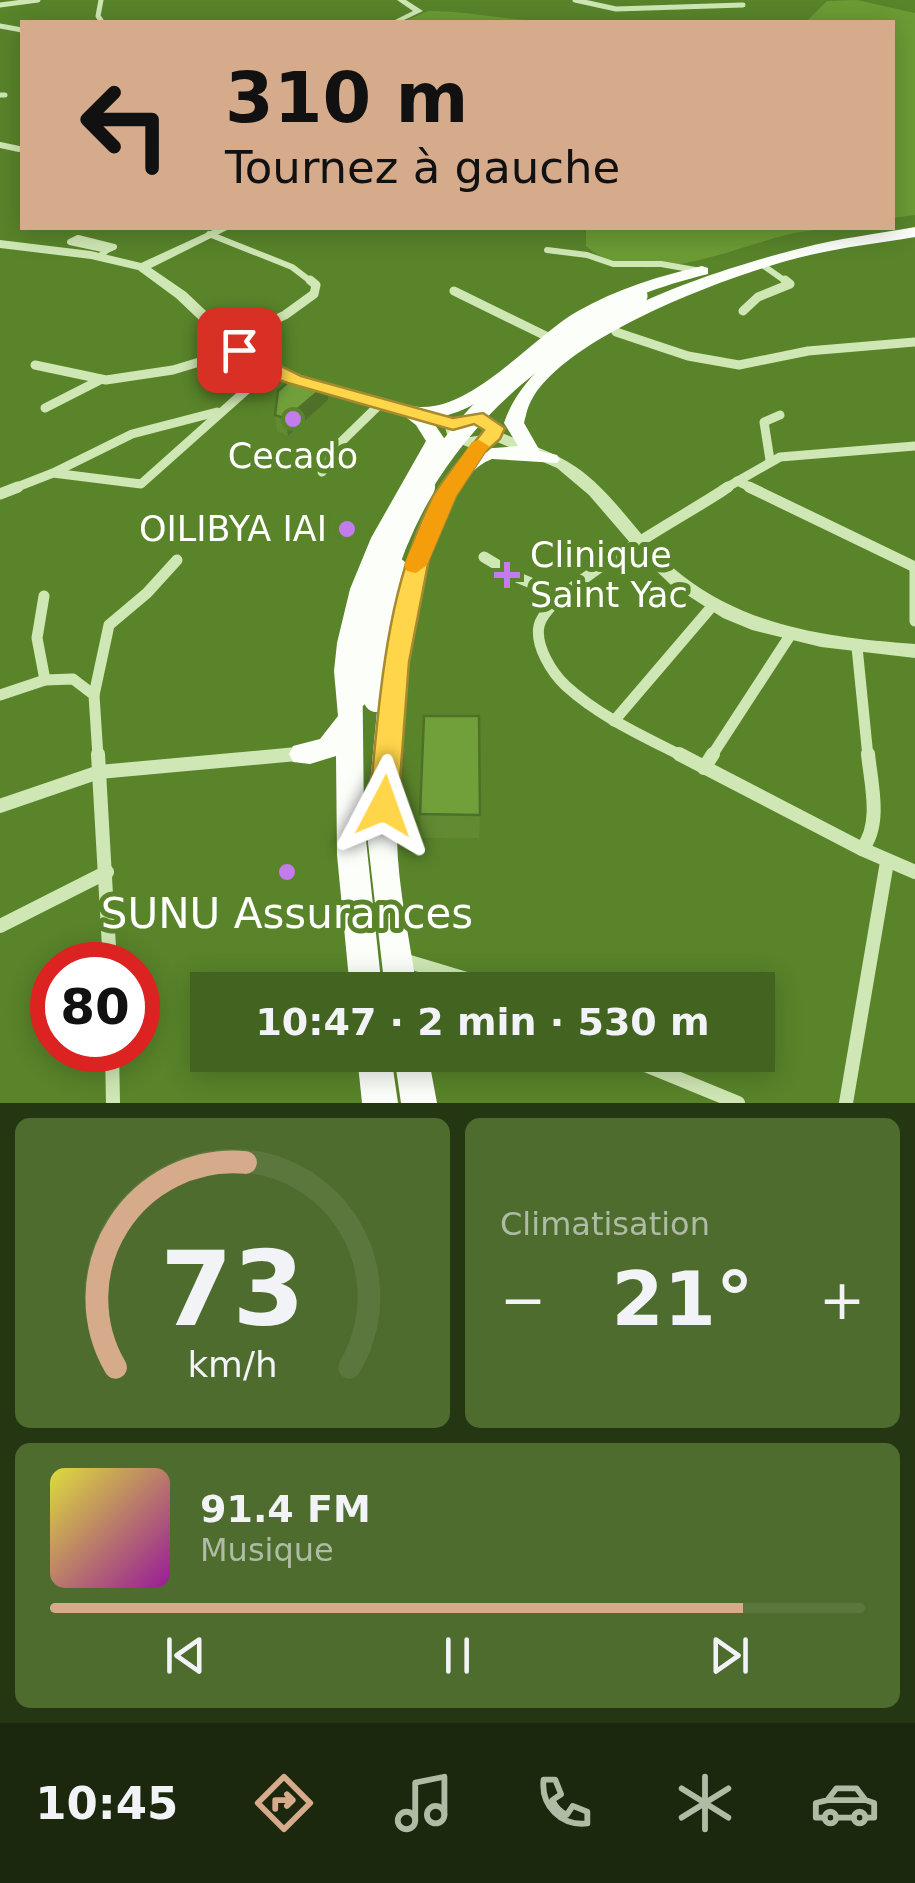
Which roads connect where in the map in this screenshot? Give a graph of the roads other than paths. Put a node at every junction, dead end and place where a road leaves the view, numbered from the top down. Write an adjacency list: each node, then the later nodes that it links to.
1 (38, 0): 4 (street)
2 (401, 0): 6 (street)
3 (575, 0): 5 (street)
4 (0, 5)
5 (743, 5)
6 (398, 20)
7 (0, 144): 8 (street)
8 (19, 149)
9 (220, 230): 12 (street)
10 (873, 230): 18 (highway)
11 (915, 232): 16 (highway)
12 (209, 234): 17 (street); 24 (street)
13 (0, 244): 15 (street)
14 (547, 250): 18 (street)
15 (103, 253): 15 (street); 17 (street)
16 (760, 264): 18 (highway); 20 (street)
17 (142, 267): 24 (street)
18 (709, 274): 21 (highway); 22 (highway); 60 (highway, bridge)
19 (454, 292): 22 (street)
20 (744, 310)
21 (614, 325): 23 (street); 29 (highway)
22 (548, 338): 28 (highway)
23 (915, 342)
24 (234, 346): 26 (street); 27 (street)
25 (35, 365): 27 (street)
26 (270, 370): 30 (street); 32 (street)
27 (100, 380): 31 (street)
28 (486, 391): 33 (highway); 35 (highway)
29 (519, 400): 36 (highway); 38 (highway)
30 (381, 403): 33 (street); 42 (street)
31 (44, 408)
32 (218, 412): 43 (street); 43 (street)
33 (421, 415): 35 (street); 40 (highway)
34 (780, 415): 39 (street)
35 (456, 426): 36 (street); 36 (street); 40 (highway)
36 (490, 434): 38 (street); 41 (highway)
37 (915, 446): 39 (street)
38 (534, 453): 41 (highway); 46 (street)
39 (770, 460): 44 (street)
40 (429, 461): 60 (highway)
41 (466, 464): 66 (highway)
42 (322, 472)
43 (53, 473): 45 (street)
44 (737, 481): 46 (street); 49 (street)
45 (0, 494)
46 (639, 541): 51 (street); 52 (street)
47 (484, 557): 51 (street)
48 (177, 560): 59 (street)
49 (915, 567): 53 (street)
50 (44, 596): 57 (street)
51 (562, 596): 61 (street)
52 (714, 604): 54 (street); 61 (street)
53 (915, 621)
54 (791, 634): 55 (street); 63 (street)
55 (857, 648): 56 (street); 67 (street)
56 (915, 651)
57 (45, 680): 58 (street); 59 (street)
58 (0, 695)
59 (94, 695): 64 (street)
60 (354, 710): 62 (highway); 66 (highway); 74 (highway)
61 (614, 721): 63 (street)
62 (303, 754): 64 (street)
63 (704, 768): 67 (street)
64 (99, 772): 65 (street); 69 (street)
65 (0, 806)
66 (382, 840): 73 (highway)
67 (862, 849): 68 (street)
68 (887, 862): 70 (street); 85 (street)
69 (106, 872): 71 (street); 72 (street)
70 (915, 872)
71 (0, 926)
72 (109, 942)
73 (397, 958): 75 (highway); 76 (street)
74 (364, 972)
75 (399, 972)
76 (443, 972)
77 (112, 1072): 81 (street)
78 (376, 1072): 82 (highway)
79 (414, 1072): 83 (highway)
80 (662, 1072): 84 (street)
81 (113, 1103)
82 (380, 1103)
83 (419, 1103)
84 (738, 1103)
85 (846, 1103)

